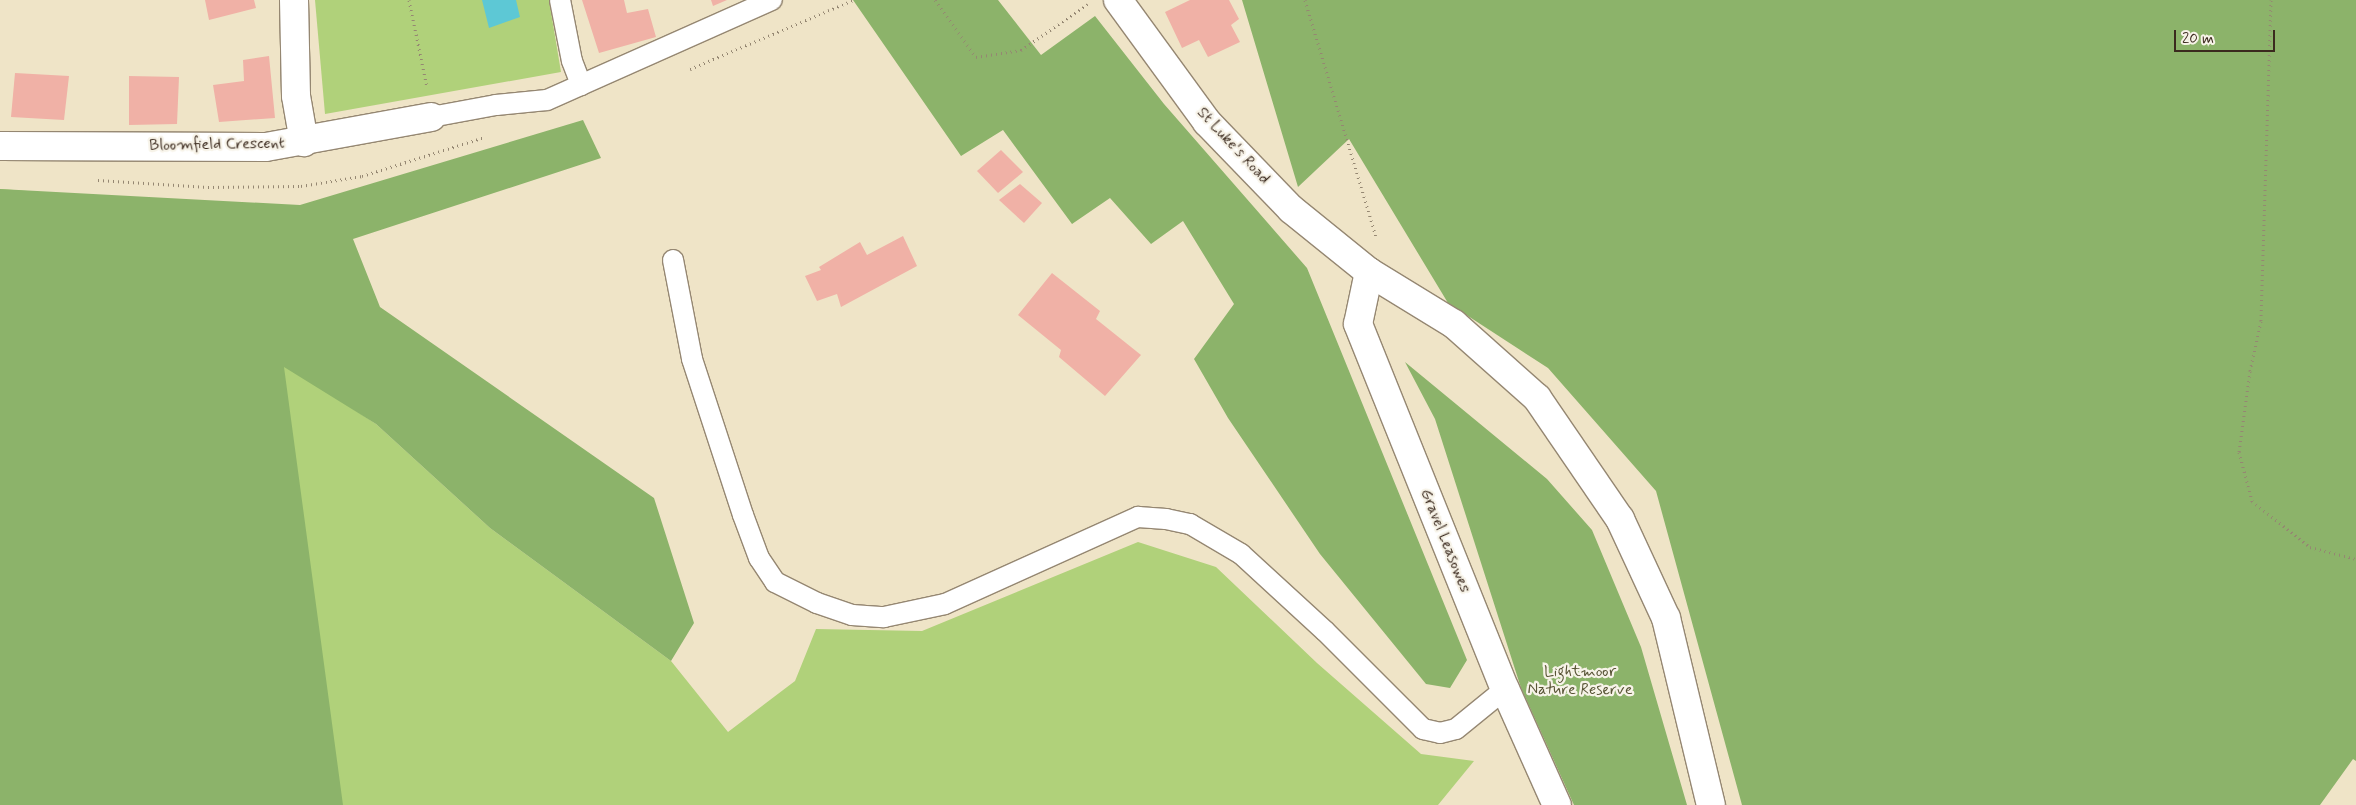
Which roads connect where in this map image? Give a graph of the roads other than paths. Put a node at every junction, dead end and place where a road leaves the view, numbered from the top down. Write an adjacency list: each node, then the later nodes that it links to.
1 (294, 0): 7 (street)
2 (560, 0): 5 (lane)
3 (772, 0): 5 (lane)
4 (1118, 0): 10 (street, St Luke's Road)
5 (581, 85): 6 (lane)
6 (430, 108): 7 (street, Bloomfield Crescent)
7 (304, 142): 8 (street, Bloomfield Crescent)
8 (0, 146)
9 (673, 260): 11 (lane)
10 (1369, 272): 11 (street, Gravel Leasowes); 14 (street, St Luke's Road)
11 (1505, 689): 12 (street, Gravel Leasowes)
12 (1551, 793): 13 (street)
13 (1531, 805)
14 (1711, 805)

